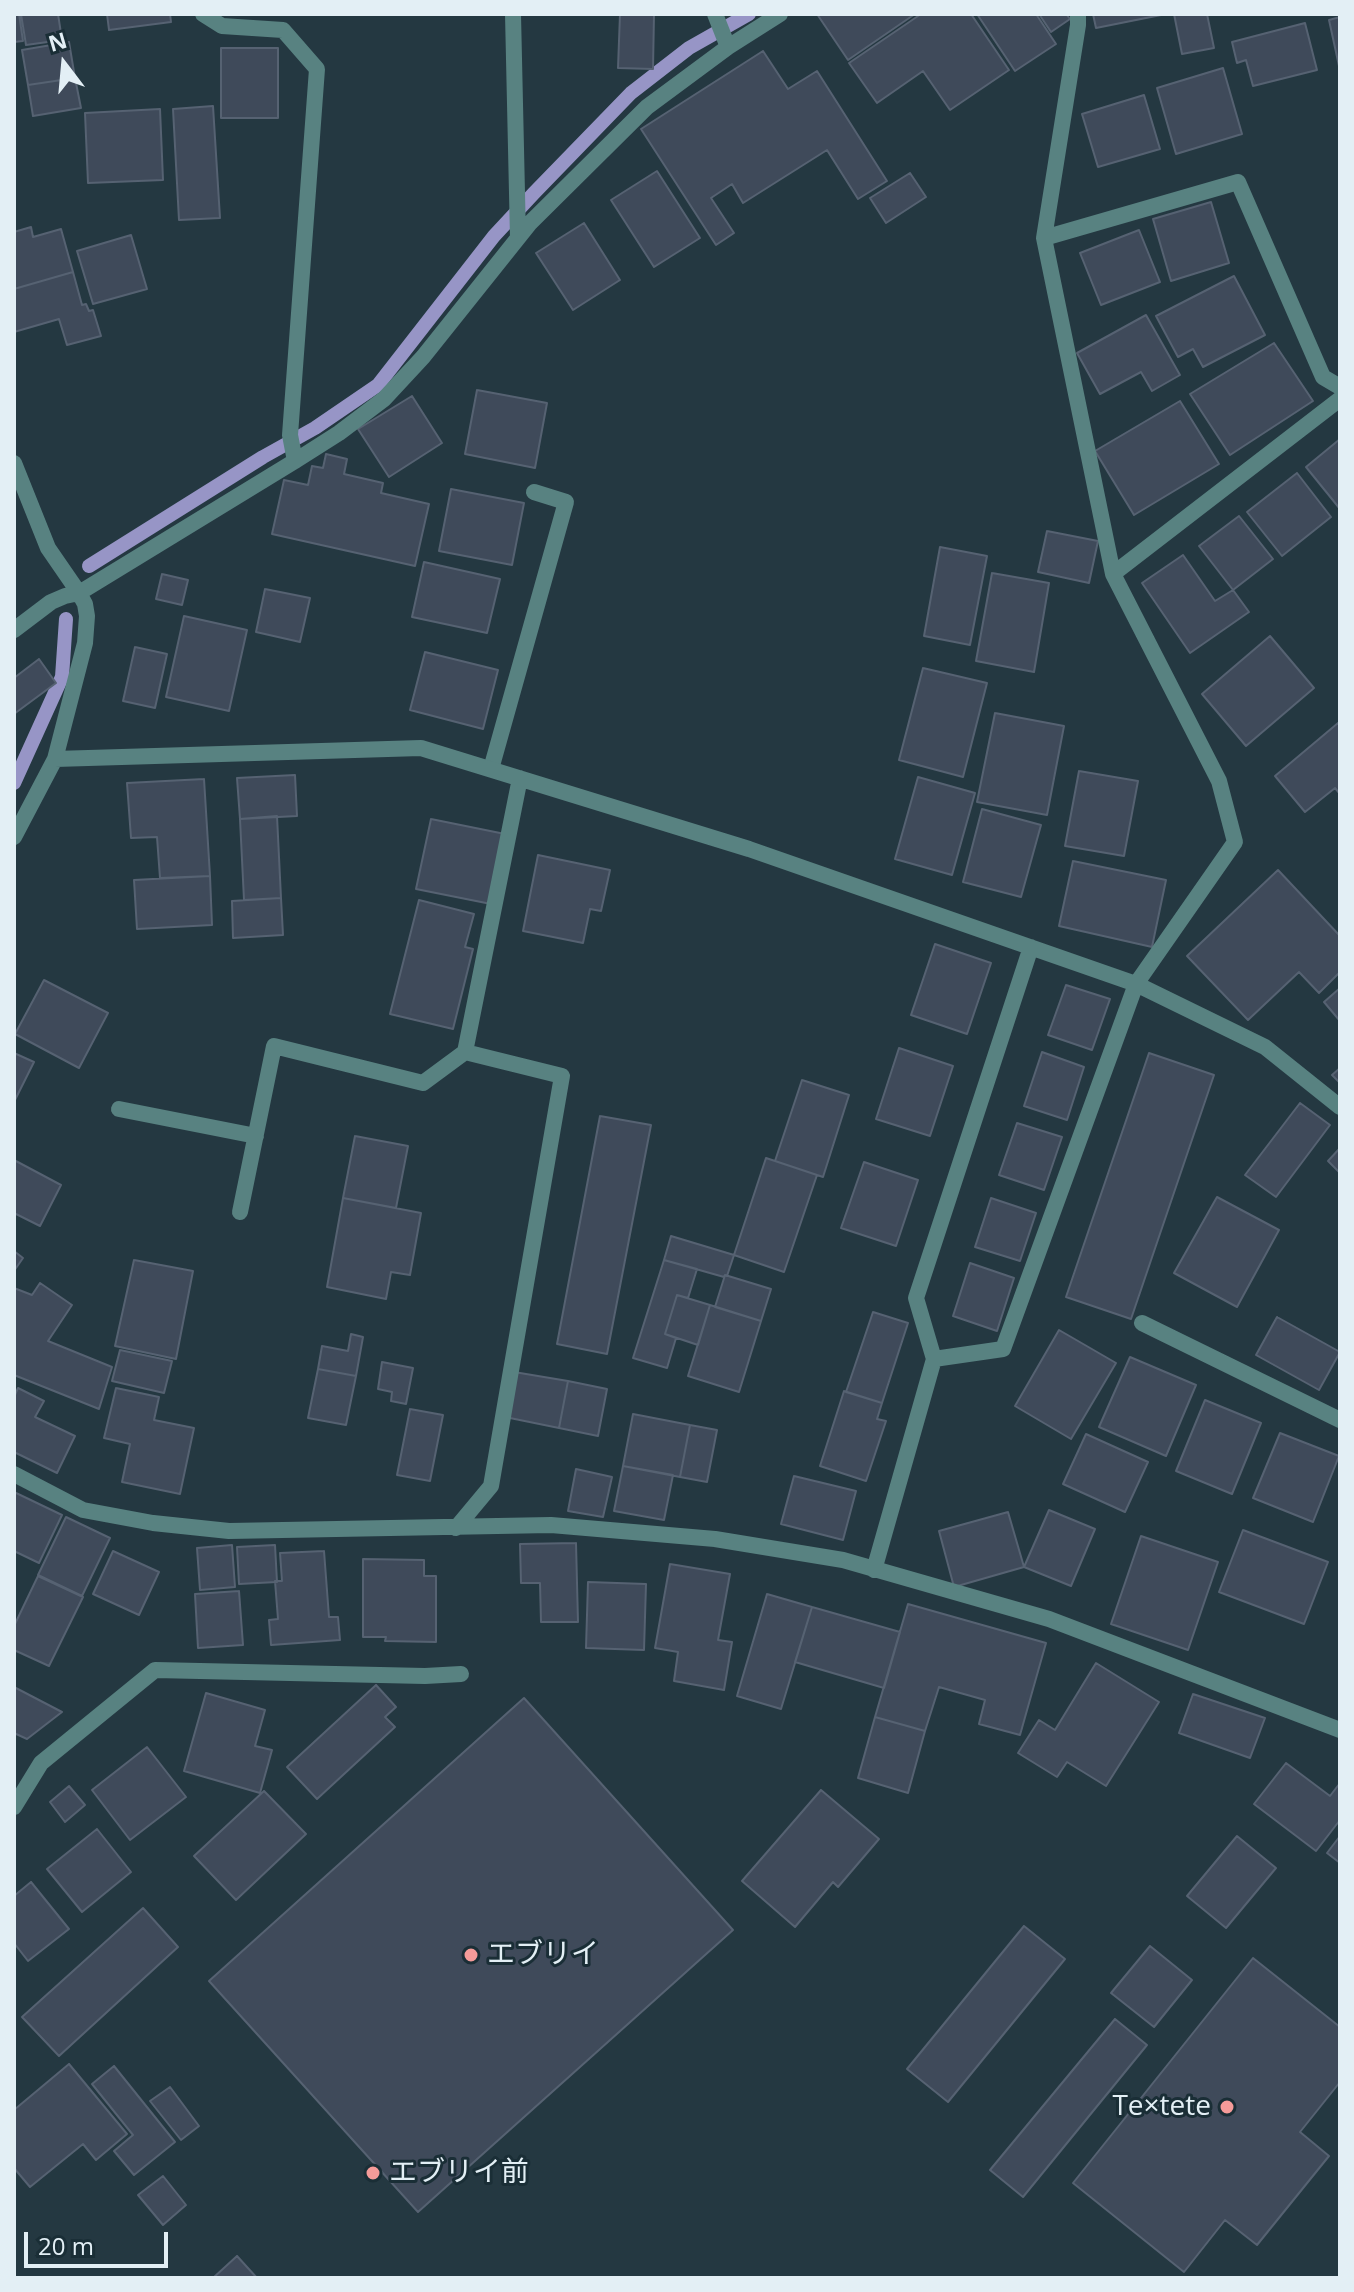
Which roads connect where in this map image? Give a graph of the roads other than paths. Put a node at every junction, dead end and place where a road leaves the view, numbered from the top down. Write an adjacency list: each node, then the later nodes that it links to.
1 (203, 14): 10 (street)
2 (513, 14): 6 (street)
3 (780, 14): 5 (street)
4 (1078, 14): 7 (street)
5 (720, 28): 6 (street)
6 (518, 236): 10 (street)
7 (1044, 238): 8 (street); 13 (street)
8 (1340, 387)
9 (1340, 399): 13 (street)
10 (293, 448): 14 (street)
11 (14, 463): 14 (street)
12 (534, 492): 17 (street)
13 (1113, 574): 21 (street)
14 (79, 593): 15 (street); 16 (street)
15 (14, 630)
16 (55, 759): 17 (street); 19 (street)
17 (491, 769): 18 (street)
18 (520, 778): 20 (street); 22 (street)
19 (14, 837)
20 (1031, 947): 21 (street); 28 (street)
21 (1136, 984): 23 (street); 28 (street)
22 (465, 1052): 25 (street); 31 (street)
23 (1340, 1107)
24 (119, 1109): 25 (street)
25 (256, 1136): 26 (street)
26 (240, 1212)
27 (1142, 1323): 29 (street)
28 (934, 1359): 32 (street)
29 (1340, 1420)
30 (14, 1474): 31 (street)
31 (456, 1528): 32 (street)
32 (874, 1570): 34 (street)
33 (461, 1674): 35 (street)
34 (1340, 1730)
35 (14, 1807)

